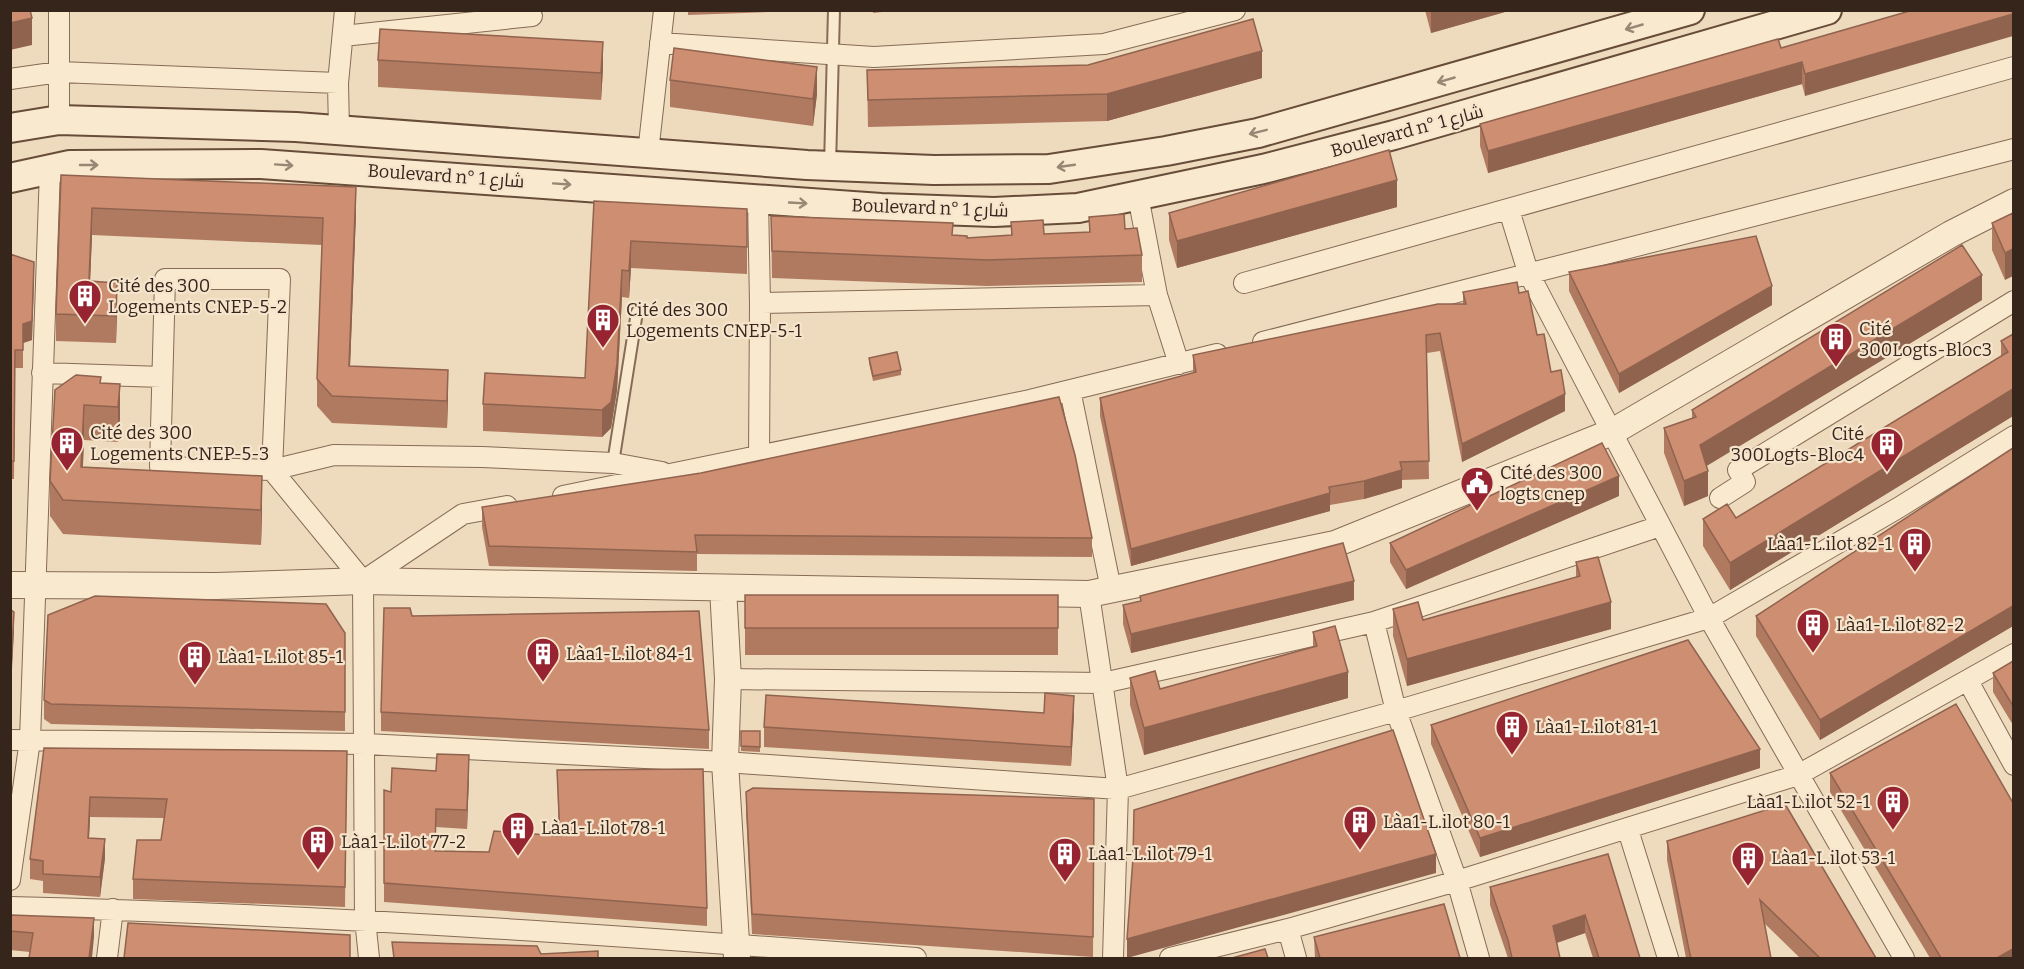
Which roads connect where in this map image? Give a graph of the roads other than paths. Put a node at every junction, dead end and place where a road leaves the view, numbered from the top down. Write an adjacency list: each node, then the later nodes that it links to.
1 (58, 10): 13 (street)
2 (345, 10): 9 (street)
3 (664, 10): 10 (street)
4 (834, 10): 11 (lane)
5 (1235, 10): 11 (street)
6 (1690, 10): 21 (main road, Boulevard n° شارع 1, one-way to 21)
7 (1827, 10): 24 (main road, Boulevard n° شارع 1)
8 (532, 16): 9 (street)
9 (343, 36): 15 (street)
10 (660, 43): 11 (street); 20 (street)
11 (832, 54): 21 (lane)
12 (2013, 67): 27 (street)
13 (59, 72): 14 (street); 15 (street); 16 (street)
14 (10, 79)
15 (338, 83): 18 (street)
16 (59, 120): 17 (main road, Boulevard n° شارع 1); 18 (main road, Boulevard n° شارع 1)
17 (10, 128)
18 (339, 129): 20 (main road, Boulevard n° شارع 1)
19 (2013, 148): 28 (street)
20 (648, 153): 21 (main road, Boulevard n° شارع 1)
21 (830, 166)
22 (50, 170): 23 (main road, Boulevard n° شارع 1); 25 (main road, Boulevard n° شارع 1, one-way to 25); 35 (street)
23 (10, 178)
24 (1138, 196): 25 (main road, Boulevard n° شارع 1, one-way to 24); 30 (street)
25 (758, 200): 32 (street)
26 (2013, 202): 38 (street)
27 (1509, 210): 28 (street); 29 (street)
28 (1528, 272): 34 (street); 38 (street)
29 (1244, 283)
30 (1157, 295): 32 (street); 34 (street)
31 (2013, 301): 44 (street)
32 (760, 303): 40 (street)
33 (637, 312): 41 (lane)
34 (1179, 364): 37 (street)
35 (42, 373): 36 (street); 49 (street)
36 (162, 377): 42 (street); 42 (street)
37 (1070, 390): 40 (street); 51 (street)
38 (1612, 432): 47 (street); 51 (street)
39 (2013, 436): 52 (street)
40 (759, 456): 43 (street)
41 (614, 463): 42 (street); 43 (street)
42 (272, 470): 48 (street)
43 (674, 475): 45 (street)
44 (1720, 498)
45 (545, 499)
46 (522, 503): 48 (street)
47 (1660, 526): 52 (street); 53 (street)
48 (363, 581): 49 (street); 50 (street); 60 (street)
49 (22, 585): 59 (street)
50 (723, 588): 51 (street); 55 (street)
51 (1100, 592): 57 (street)
52 (1709, 618): 58 (street); 63 (street)
53 (1374, 622): 57 (street); 58 (street)
54 (2013, 654): 56 (street)
55 (728, 679): 57 (street); 61 (street)
56 (1968, 681): 62 (street); 63 (street)
57 (1103, 682): 64 (street)
58 (1396, 711): 64 (street); 67 (street)
59 (20, 740): 60 (street); 66 (street)
60 (364, 744): 61 (street); 70 (street)
61 (725, 762): 64 (street); 72 (street)
62 (2013, 765)
63 (1798, 775): 65 (street); 81 (street)
64 (1118, 789): 76 (street)
65 (1628, 830): 67 (street); 80 (street)
66 (10, 880)
67 (1457, 881): 71 (street); 79 (street)
68 (10, 907): 69 (street)
69 (113, 909): 70 (street); 73 (street)
70 (365, 919): 72 (street); 74 (street)
71 (1288, 929): 77 (street); 78 (street)
72 (737, 951): 75 (street)
73 (107, 958)
74 (369, 958)
75 (914, 958)
76 (1113, 958)
77 (1170, 958)
78 (1296, 958)
79 (1479, 958)
80 (1668, 958)
81 (1904, 958)

